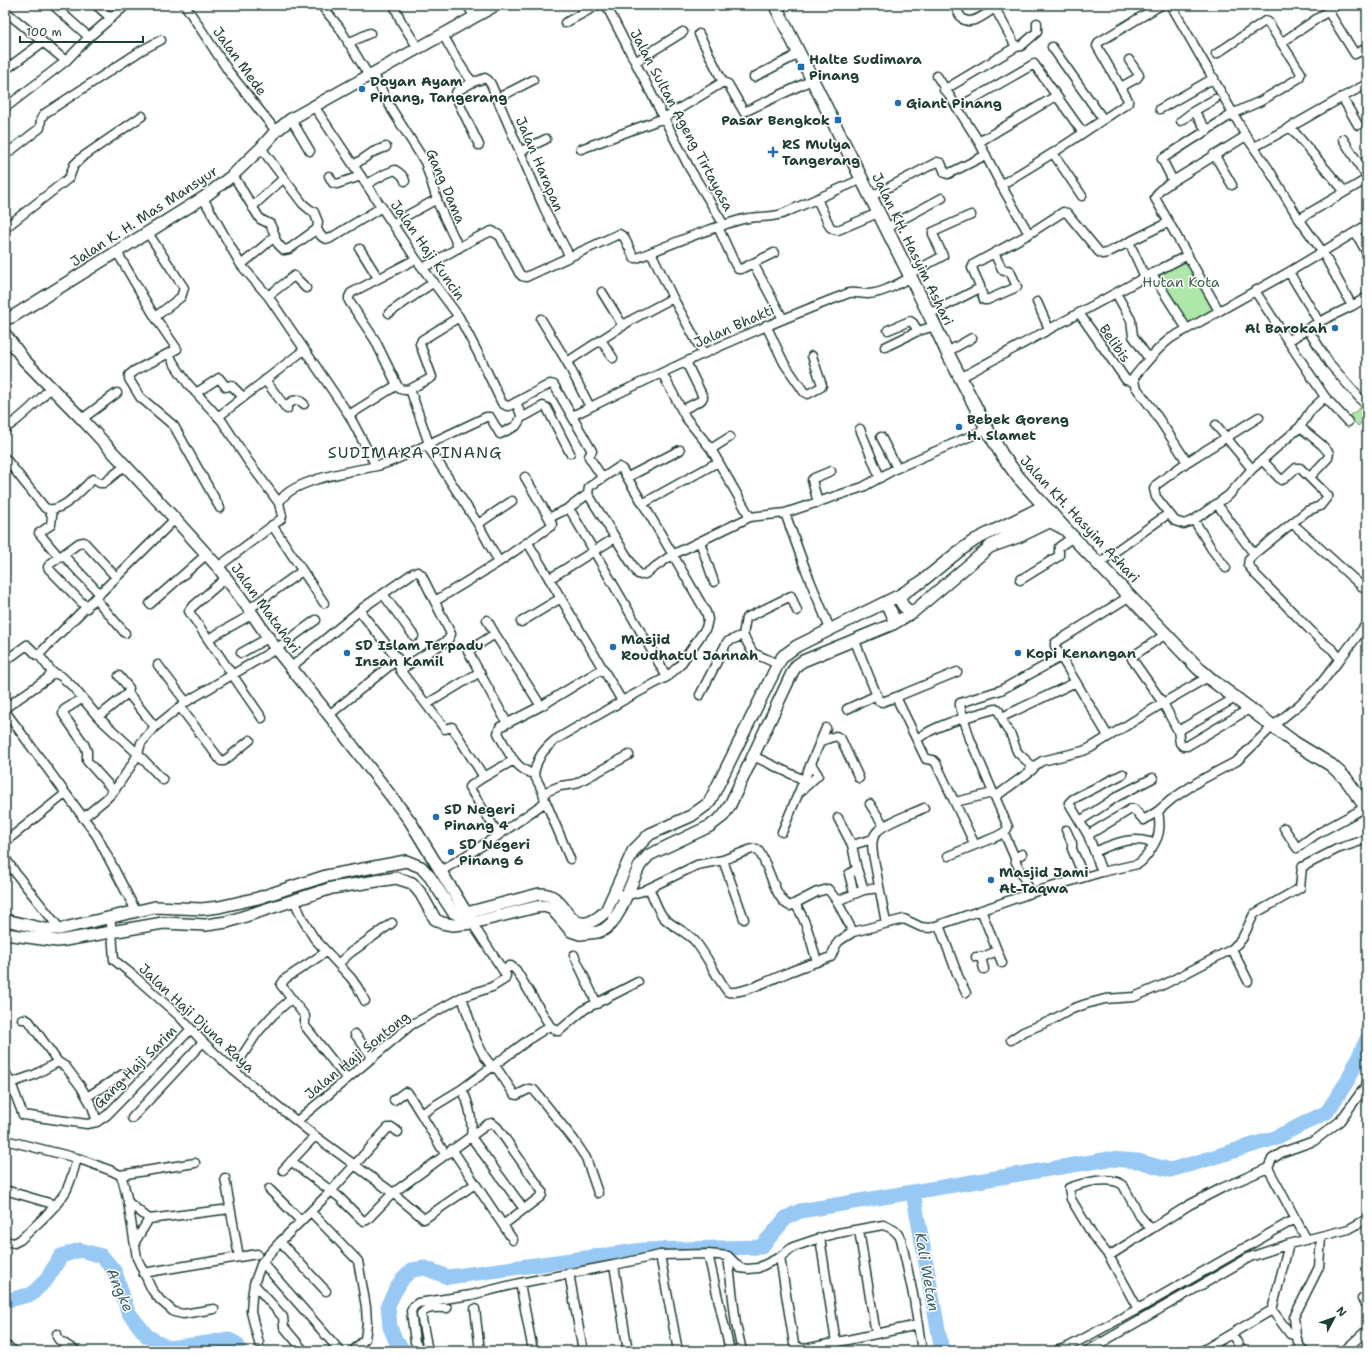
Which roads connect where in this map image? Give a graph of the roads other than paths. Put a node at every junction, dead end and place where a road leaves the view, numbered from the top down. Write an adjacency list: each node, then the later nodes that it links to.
1 (53, 5): 27 (street)
2 (96, 5): 20 (street)
3 (126, 5): 20 (street)
4 (185, 5): 70 (street, Jalan Mede)
5 (321, 5): 30 (street, Gang Dama)
6 (394, 5): 34 (street)
7 (467, 5): 19 (street)
8 (496, 5): 19 (main road, Jalan K. H. Mas Mansyur)
9 (598, 5): 21 (street)
10 (606, 5): 40 (street, Jalan Sultan Ageng Tirtayasa)
11 (775, 5): 36 (main road, Jalan KH. Hasyim Ashari)
12 (954, 5): 16 (street)
13 (1160, 5): 51 (street)
14 (1171, 5): 45 (street)
15 (1337, 5): 18 (street)
16 (994, 6): 32 (street)
17 (5, 11): 29 (street)
18 (1328, 11): 31 (street); 35 (street)
19 (475, 17): 25 (main road, Jalan K. H. Mas Mansyur)
20 (111, 18): 27 (street)
21 (565, 23)
22 (1037, 23): 32 (street)
23 (683, 32): 40 (street)
24 (370, 33): 30 (street)
25 (443, 34): 34 (main road, Jalan K. H. Mas Mansyur); 48 (street)
26 (699, 34): 49 (street)
27 (89, 37): 39 (street)
28 (161, 40): 86 (street)
29 (44, 42): 39 (street); 41 (street)
30 (348, 43): 42 (street, Gang Dama)
31 (1282, 44): 37 (street); 62 (street)
32 (1016, 47): 52 (street)
33 (1052, 47): 66 (street)
34 (418, 48): 42 (main road, Jalan K. H. Mas Mansyur)
35 (1367, 48)
36 (798, 52): 44 (street); 47 (main road, Jalan KH. Hasyim Ashari)
37 (1216, 54)
38 (1129, 60): 51 (street)
39 (66, 61): 58 (street)
40 (635, 62): 65 (street, Jalan Sultan Ageng Tirtayasa)
41 (5, 70)
42 (371, 74): 57 (main road, Jalan K. H. Mas Mansyur); 105 (street, Gang Dama)
43 (937, 76): 52 (street)
44 (754, 77)
45 (1214, 78): 60 (street); 62 (street)
46 (533, 80): 55 (street)
47 (812, 80): 49 (street); 94 (main road, Jalan KH. Hasyim Ashari)
48 (475, 82): 55 (street, Jalan Harapan); 77 (street)
49 (723, 82): 65 (street)
50 (1367, 84): 54 (street)
51 (1121, 87): 66 (street)
52 (944, 90): 59 (street)
53 (1056, 96): 59 (street); 72 (street); 76 (street)
54 (1342, 97): 68 (street); 69 (street)
55 (498, 98): 83 (street, Jalan Harapan)
56 (1215, 99): 61 (street)
57 (314, 106): 64 (main road, Jalan K. H. Mas Mansyur); 88 (street, Jalan Haji Kuncin)
58 (5, 108)
59 (957, 108): 76 (street)
60 (1160, 109)
61 (1194, 111): 67 (street); 71 (street)
62 (1234, 113): 71 (street); 73 (street)
63 (142, 116): 116 (street)
64 (291, 118): 70 (main road, Jalan K. H. Mas Mansyur); 82 (street)
65 (664, 118): 81 (street); 115 (street, Jalan Sultan Ageng Tirtayasa)
66 (1103, 119): 72 (street)
67 (1182, 121)
68 (1358, 125)
69 (1290, 128): 79 (street); 100 (street)
70 (276, 131): 80 (main road, Jalan K. H. Mas Mansyur)
71 (1207, 131): 96 (street)
72 (1083, 132): 84 (street)
73 (1246, 136): 79 (street); 85 (street)
74 (1343, 138): 92 (street)
75 (546, 139): 83 (street)
76 (979, 142): 87 (street)
77 (479, 145)
78 (386, 147): 88 (street)
79 (1254, 147): 111 (street)
80 (260, 148): 89 (main road, Jalan K. H. Mas Mansyur); 93 (street)
81 (581, 149)
82 (310, 151)
83 (521, 151): 133 (street, Jalan Harapan)
84 (1053, 153): 98 (street); 101 (street)
85 (1214, 154): 96 (street); 99 (street)
86 (5, 155)
87 (986, 155): 98 (street); 102 (street)
88 (354, 165): 91 (street, Jalan Haji Kuncin)
89 (233, 175): 103 (main road, Jalan K. H. Mas Mansyur); 107 (street)
90 (329, 176): 91 (street)
91 (361, 176): 97 (street, Jalan Haji Kuncin)
92 (1366, 176): 100 (street)
93 (284, 178): 107 (street); 118 (street)
94 (862, 180): 102 (main road, Jalan KH. Hasyim Ashari); 106 (street)
95 (405, 181): 97 (street)
96 (1173, 181): 112 (street)
97 (367, 184): 108 (street, Jalan Haji Kuncin)
98 (1001, 185): 121 (street)
99 (1232, 185)
100 (1345, 192): 111 (street)
101 (1082, 196)
102 (870, 197): 109 (main road, Jalan KH. Hasyim Ashari)
103 (203, 198): 120 (main road, Jalan K. H. Mas Mansyur); 136 (street)
104 (942, 198): 117 (street)
105 (437, 199): 113 (street); 124 (street, Gang Dama)
106 (817, 199): 109 (street); 115 (street)
107 (252, 207): 122 (street)
108 (382, 207): 113 (street, Jalan Haji Kuncin); 118 (street)
109 (878, 212): 117 (main road, Jalan KH. Hasyim Ashari)
110 (971, 215): 140 (street, Jalan Bhakti)
111 (1299, 219): 126 (street)
112 (1169, 222): 123 (street); 132 (street)
113 (393, 224): 134 (street, Jalan Haji Kuncin)
114 (1367, 225): 119 (street)
115 (721, 226): 128 (street); 135 (street, Jalan Sultan Ageng Tirtayasa)
116 (5, 228)
117 (886, 228): 140 (main road, Jalan KH. Hasyim Ashari)
118 (317, 229): 122 (street)
119 (1355, 232): 126 (street); 131 (street)
120 (148, 233): 127 (main road, Jalan K. H. Mas Mansyur); 157 (street)
121 (1029, 234): 123 (street); 130 (street)
122 (274, 237): 136 (street)
123 (1129, 242): 139 (street)
124 (459, 248): 133 (street); 137 (street)
125 (360, 249): 141 (street)
126 (1322, 251): 138 (street); 152 (street)
127 (117, 252): 157 (street); 159 (main road, Jalan K. H. Mas Mansyur)
128 (651, 252): 133 (street); 150 (street)
129 (774, 253): 135 (street)
130 (994, 253): 144 (street); 144 (street)
131 (1367, 253)
132 (1188, 255): 139 (street); 153 (street)
133 (570, 257)
134 (416, 259): 137 (street, Jalan Haji Kuncin); 141 (street)
135 (753, 264): 161 (street)
136 (241, 265): 148 (street)
137 (423, 268): 142 (street, Jalan Haji Kuncin)
138 (1288, 272): 145 (street); 162 (street)
139 (1149, 275): 147 (street); 167 (street)
140 (910, 276): 156 (main road, Jalan KH. Hasyim Ashari); 161 (street, Jalan Bhakti)
141 (378, 278): 189 (street)
142 (434, 282): 154 (street); 158 (street, Jalan Haji Kuncin)
143 (306, 288): 148 (street)
144 (980, 288): 156 (street)
145 (1255, 291): 153 (street); 174 (street)
146 (602, 292): 164 (street)
147 (1116, 293): 155 (street); 182 (street)
148 (268, 296): 176 (street)
149 (1367, 297): 152 (street)
150 (673, 298): 164 (street); 179 (street)
151 (1037, 302): 166 (street)
152 (1352, 306): 162 (street)
153 (1219, 312): 167 (street)
154 (389, 313)
155 (1078, 313): 166 (street); 188 (street, Belibis)
156 (929, 314): 165 (main road, Jalan KH. Hasyim Ashari)
157 (155, 316): 178 (street)
158 (459, 317): 191 (street); 196 (street, Jalan Haji Kuncin)
159 (5, 319)
160 (541, 319): 183 (street)
161 (783, 319): 163 (street, Jalan Bhakti)
162 (1319, 322): 168 (street)
163 (766, 325): 179 (street, Jalan Bhakti); 180 (street)
164 (623, 326): 173 (street)
165 (935, 326): 170 (street); 177 (main road, Jalan KH. Hasyim Ashari)
166 (1050, 329): 186 (street)
167 (1187, 329): 182 (street)
168 (1308, 329): 174 (street); 197 (street)
169 (888, 330): 170 (street)
170 (918, 331): 175 (street)
171 (5, 334): 190 (main road, Jalan Matahari)
172 (972, 338): 177 (street)
173 (602, 340): 181 (street); 183 (street)
174 (1288, 341): 195 (street)
175 (885, 347)
176 (304, 350): 187 (street); 201 (street)
177 (946, 352): 186 (main road, Jalan KH. Hasyim Ashari)
178 (169, 353): 193 (street); 240 (street)
179 (703, 353): 184 (street, Jalan Bhakti)
180 (812, 356)
181 (613, 358)
182 (1149, 359): 188 (street)
183 (567, 362): 199 (street)
184 (686, 362): 185 (street, Jalan Bhakti); 200 (street)
185 (662, 372): 199 (street, Jalan Bhakti); 200 (street)
186 (960, 378): 212 (main road, Jalan KH. Hasyim Ashari)
187 (265, 380): 194 (street); 198 (street)
188 (1134, 384): 223 (street, Belibis)
189 (397, 385): 191 (street); 201 (street)
190 (51, 387): 206 (main road, Jalan Matahari); 210 (street)
191 (410, 389): 216 (street)
192 (117, 393): 206 (street)
193 (196, 393): 194 (street); 204 (street)
194 (243, 397): 204 (street)
195 (1325, 397): 207 (street); 209 (street)
196 (516, 402): 202 (street); 203 (street)
197 (1367, 402)
198 (304, 404)
199 (590, 407): 203 (street, Jalan Bhakti)
200 (682, 410): 217 (street)
201 (349, 415): 225 (street)
202 (523, 416): 216 (street); 219 (street)
203 (572, 416): 232 (street)
204 (218, 417): 236 (street)
205 (1259, 417): 215 (street)
206 (82, 419): 224 (main road, Jalan Matahari)
207 (1348, 422)
208 (1216, 425): 215 (street)
209 (1300, 427): 221 (street); 231 (street)
210 (5, 429)
211 (860, 429): 233 (street)
212 (987, 429): 226 (street); 243 (main road, Jalan KH. Hasyim Ashari)
213 (730, 437): 217 (street)
214 (882, 437): 226 (street)
215 (1226, 438): 223 (street); 227 (street)
216 (428, 444): 225 (street); 251 (street)
217 (711, 449): 222 (street)
218 (680, 450): 230 (street)
219 (570, 453)
220 (5, 458): 242 (street)
221 (1262, 460): 227 (street); 231 (street)
222 (718, 462): 237 (street); 246 (street)
223 (1187, 462): 245 (street)
224 (126, 465): 242 (street); 248 (main road, Jalan Matahari)
225 (376, 466): 236 (street)
226 (897, 468): 233 (street)
227 (1252, 469): 239 (street)
228 (831, 471): 238 (street)
229 (525, 477): 247 (street)
230 (628, 477): 232 (street); 237 (street)
231 (1310, 477): 250 (street)
232 (602, 478): 234 (street)
233 (880, 478): 238 (street)
234 (588, 494): 241 (street); 254 (street)
235 (512, 501): 251 (street)
236 (279, 503): 252 (street)
237 (644, 503): 261 (street)
238 (818, 503): 244 (street)
239 (1217, 504): 249 (street); 260 (street)
240 (220, 508)
241 (569, 508): 247 (street); 258 (street)
242 (49, 510): 262 (street)
243 (1048, 510): 253 (main road, Jalan KH. Hasyim Ashari); 257 (main road); 275 (main road)
244 (786, 513): 246 (street); 293 (street)
245 (1168, 514): 249 (street); 264 (street)
246 (750, 517): 255 (street)
247 (549, 518): 256 (street)
248 (175, 519): 259 (main road, Jalan Matahari); 268 (street)
249 (1194, 520): 266 (street)
250 (1292, 523): 260 (street); 273 (street)
251 (478, 524): 263 (street)
252 (272, 526): 265 (street); 267 (street)
253 (1070, 534): 257 (main road); 264 (main road, Jalan KH. Hasyim Ashari); 271 (street)
254 (615, 538): 258 (street); 261 (street)
255 (700, 542): 261 (street); 272 (street)
256 (528, 543): 263 (street); 270 (street)
257 (991, 546): 287 (main road)
258 (593, 552): 270 (street); 319 (street)
259 (207, 554): 265 (main road, Jalan Matahari); 281 (street)
260 (1254, 554): 307 (street)
261 (672, 555): 319 (street)
262 (61, 556): 268 (street); 276 (street); 283 (street)
263 (499, 562): 279 (street)
264 (1099, 563): 277 (main road, Jalan KH. Hasyim Ashari)
265 (218, 567): 269 (main road, Jalan Matahari)
266 (1226, 568)
267 (302, 571): 280 (street); 285 (street)
268 (116, 577): 276 (street)
269 (226, 578): 285 (main road, Jalan Matahari); 300 (street)
270 (549, 579): 278 (street)
271 (1020, 580)
272 (714, 582)
273 (1367, 592)
274 (383, 594): 279 (street); 284 (street); 298 (street)
275 (900, 594): 282 (main road); 287 (main road)
276 (98, 596): 283 (street); 294 (street)
277 (1130, 596): 296 (main road, Jalan KH. Hasyim Ashari); 305 (street)
278 (560, 598): 290 (street); 312 (street)
279 (436, 601): 313 (street)
280 (324, 603)
281 (150, 604)
282 (883, 604): 291 (main road); 293 (main road)
283 (87, 608): 304 (street)
284 (362, 610): 306 (street); 311 (street)
285 (251, 611): 299 (main road, Jalan Matahari); 300 (street)
286 (797, 611): 297 (street)
287 (913, 612): 291 (main road)
288 (316, 620): 302 (street)
289 (487, 620): 295 (street)
290 (521, 622)
291 (893, 624): 301 (main road)
292 (1367, 624): 307 (street)
293 (830, 630): 309 (main road)
294 (125, 633)
295 (495, 634): 315 (street); 332 (street)
296 (1166, 634): 320 (main road, Jalan KH. Hasyim Ashari); 329 (street)
297 (743, 635): 309 (street); 323 (street)
298 (414, 636)
299 (268, 638): 302 (main road, Jalan Matahari); 303 (street)
300 (208, 639): 317 (street)
301 (854, 639): 324 (street); 353 (main road)
302 (276, 649): 311 (main road, Jalan Matahari); 317 (street)
303 (241, 653)
304 (39, 656): 308 (street); 314 (street)
305 (1062, 657): 321 (street); 340 (street)
306 (398, 659): 313 (street); 336 (street)
307 (1340, 659): 342 (street)
308 (5, 661)
309 (778, 664): 350 (main road)
310 (158, 665): 331 (street)
311 (290, 668): 336 (main road, Jalan Matahari)
312 (602, 669): 328 (street); 332 (street)
313 (400, 670): 330 (street)
314 (52, 672): 326 (street); 333 (street)
315 (480, 672): 330 (street); 341 (street)
316 (957, 672): 325 (street)
317 (232, 675): 331 (street); 339 (street)
318 (119, 676): 322 (street)
319 (667, 677): 328 (street)
320 (1208, 677): 327 (main road, Jalan KH. Hasyim Ashari); 329 (street)
321 (1076, 682): 338 (street); 346 (street)
322 (128, 693): 337 (street); 343 (street)
323 (700, 695)
324 (877, 695): 325 (street); 334 (street)
325 (896, 697): 347 (street)
326 (83, 698): 337 (street); 364 (street)
327 (1235, 698): 335 (main road, Jalan KH. Hasyim Ashari); 345 (street)
328 (622, 701): 357 (street)
329 (1163, 703): 345 (street); 346 (street)
330 (427, 704): 359 (street)
331 (183, 705): 343 (street); 348 (street)
332 (541, 706): 341 (street)
333 (5, 709): 366 (street)
334 (847, 709)
335 (1249, 709): 342 (main road, Jalan KH. Hasyim Ashari); 345 (street)
336 (329, 715): 398 (main road, Jalan Matahari)
337 (98, 717): 351 (street)
338 (1002, 717): 340 (street); 356 (street)
339 (262, 718)
340 (964, 718): 347 (street); 367 (street)
341 (507, 723): 354 (street)
342 (1273, 726): 372 (main road, Jalan KH. Hasyim Ashari); 373 (street)
343 (155, 727): 351 (street)
344 (826, 728): 349 (street)
345 (1178, 731)
346 (1108, 736): 356 (street)
347 (916, 739): 369 (street)
348 (250, 740)
349 (821, 741): 355 (street); 360 (street)
350 (736, 748): 353 (main road); 404 (main road)
351 (138, 754): 362 (street); 364 (street)
352 (629, 755): 368 (street)
353 (753, 756): 363 (street); 407 (main road)
354 (514, 760): 357 (street); 359 (street)
355 (811, 764): 363 (street); 365 (street)
356 (1032, 770): 367 (street)
357 (534, 774): 368 (street)
358 (1123, 774): 376 (street)
359 (484, 777): 382 (street)
360 (859, 778)
361 (1153, 778): 376 (street)
362 (164, 780)
363 (804, 780): 365 (street)
364 (114, 790): 374 (street)
365 (799, 792): 380 (street)
366 (65, 794): 374 (street); 386 (street)
367 (994, 795): 369 (street); 381 (street)
368 (544, 797): 382 (street); 395 (street)
369 (955, 802): 389 (street)
370 (870, 804): 377 (street)
371 (924, 808): 377 (street)
372 (1366, 808): 378 (street)
373 (1158, 811): 383 (street); 387 (street)
374 (83, 818): 412 (street)
375 (838, 818): 388 (street)
376 (1080, 821): 383 (street)
377 (884, 826): 384 (street)
378 (1284, 828)
379 (1066, 830): 400 (street)
380 (782, 832)
381 (1004, 833): 389 (street); 394 (street)
382 (499, 835): 398 (street)
383 (1088, 835): 390 (street)
384 (873, 839): 388 (street); 402 (street)
385 (1367, 839): 426 (street)
386 (5, 842)
387 (1154, 843): 390 (street); 399 (street)
388 (852, 845): 397 (street)
389 (975, 845): 392 (street)
390 (1095, 852): 399 (street)
391 (1022, 854): 394 (street)
392 (948, 856)
393 (5, 858): 421 (street)
394 (1015, 858): 406 (street)
395 (570, 859)
396 (723, 860): 401 (street); 410 (street); 416 (street)
397 (857, 869): 403 (street); 405 (street)
398 (441, 871): 414 (main road, Jalan Matahari)
399 (1102, 872): 400 (street)
400 (1084, 877): 406 (street)
401 (649, 888): 407 (street); 430 (street)
402 (879, 888): 403 (street); 418 (street)
403 (864, 890): 405 (street)
404 (613, 893): 407 (street); 414 (main road)
405 (854, 893): 409 (street)
406 (1031, 893): 411 (street)
407 (625, 896): 414 (main road)
408 (294, 900): 414 (main road); 422 (main road); 428 (street)
409 (837, 901): 410 (street); 423 (street)
410 (795, 904): 430 (street)
411 (981, 910): 420 (street); 427 (street)
412 (136, 911): 413 (main road); 414 (main road)
413 (110, 918): 421 (main road); 422 (street, Jalan Haji Djuna Raya)
414 (469, 918): 434 (street)
415 (5, 920): 419 (main road)
416 (744, 920)
417 (392, 923): 431 (street)
418 (886, 923): 420 (street); 423 (street)
419 (29, 925): 421 (main road); 425 (main road)
420 (939, 925): 437 (street)
421 (60, 929)
422 (112, 931): 425 (main road); 444 (street, Jalan Haji Djuna Raya)
423 (853, 932): 430 (street)
424 (5, 934): 425 (main road)
425 (28, 937)
426 (1232, 949): 435 (street); 446 (street)
427 (997, 951): 432 (street); 433 (street)
428 (326, 952): 431 (street); 439 (street)
429 (574, 955): 441 (street)
430 (817, 962)
431 (338, 964): 440 (street)
432 (1002, 964)
433 (984, 969)
434 (504, 972): 438 (street, Jalan Haji Sontong); 443 (street)
435 (1248, 981)
436 (638, 982): 441 (street)
437 (966, 993)
438 (462, 997): 448 (street, Jalan Haji Sontong); 450 (street)
439 (291, 999): 451 (street); 454 (street)
440 (365, 1001)
441 (597, 1004): 443 (street)
442 (22, 1019): 449 (street)
443 (550, 1026): 450 (street)
444 (192, 1029): 447 (street, Jalan Haji Djuna Raya); 463 (street, Gang Haji Sarim)
445 (355, 1034): 448 (street)
446 (1011, 1040)
447 (203, 1042): 451 (street, Jalan Haji Djuna Raya); 461 (street)
448 (373, 1058): 454 (street, Jalan Haji Sontong)
449 (58, 1062): 455 (street); 458 (street)
450 (494, 1066): 457 (street); 483 (street)
451 (233, 1070): 462 (street, Jalan Haji Djuna Raya)
452 (5, 1072): 455 (street, Gang Haji Sarim)
453 (123, 1074): 458 (street)
454 (347, 1079): 462 (street, Jalan Haji Sontong)
455 (11, 1083): 463 (street, Gang Haji Sarim)
456 (1367, 1084): 474 (street)
457 (462, 1089): 460 (street); 466 (street)
458 (87, 1098): 463 (street)
459 (394, 1100): 460 (street)
460 (421, 1114): 469 (street)
461 (132, 1118)
462 (297, 1121): 465 (street, Jalan Haji Djuna Raya)
463 (97, 1122)
464 (398, 1132): 473 (street)
465 (315, 1136): 471 (street); 473 (street, Jalan Haji Djuna Raya)
466 (471, 1137): 468 (street); 487 (street); 487 (street)
467 (5, 1140): 470 (street)
468 (452, 1149): 469 (street); 478 (street)
469 (445, 1154): 482 (street)
470 (77, 1158): 476 (street); 485 (street)
471 (291, 1162): 475 (street); 481 (street)
472 (195, 1163): 476 (street)
473 (355, 1164): 481 (street); 482 (street, Jalan Haji Djuna Raya)
474 (1268, 1168): 490 (street); 494 (street)
475 (283, 1170)
476 (120, 1175): 484 (street)
477 (225, 1178): 486 (street)
478 (475, 1184): 482 (street, Jalan Haji Djuna Raya); 493 (street)
479 (269, 1189): 492 (street)
480 (5, 1190): 485 (street)
481 (332, 1190): 482 (street); 488 (street)
482 (393, 1193)
483 (598, 1193)
484 (128, 1202): 489 (street); 501 (street)
485 (56, 1205): 500 (street)
486 (230, 1209): 489 (street); 510 (street)
487 (524, 1209): 493 (street)
488 (311, 1212): 492 (street); 538 (street)
489 (149, 1219): 501 (street)
490 (1295, 1219): 499 (street); 504 (street)
491 (1367, 1219): 496 (street)
492 (301, 1221): 502 (street)
493 (503, 1224): 498 (street)
494 (1150, 1229): 509 (street); 509 (street)
495 (859, 1230): 497 (street); 525 (street); 528 (street)
496 (1321, 1237): 499 (street); 530 (street)
497 (820, 1238): 511 (street); 532 (street)
498 (513, 1240)
499 (1308, 1240): 503 (street)
500 (5, 1241)
501 (135, 1242): 515 (street)
502 (280, 1242): 513 (street); 519 (street)
503 (1289, 1244): 512 (street); 524 (street)
504 (1246, 1247): 512 (street); 523 (street)
505 (257, 1254): 510 (street)
506 (708, 1254): 507 (street); 508 (street); 546 (street)
507 (660, 1256): 514 (street); 545 (street)
508 (728, 1256): 511 (street); 547 (street)
509 (1109, 1256): 523 (street)
510 (239, 1257): 515 (street)
511 (780, 1257): 532 (street)
512 (1250, 1257): 550 (street)
513 (262, 1262): 518 (street); 537 (street)
514 (614, 1265): 516 (street); 544 (street)
515 (143, 1273): 521 (street)
516 (569, 1273): 517 (street); 543 (street)
517 (520, 1283): 539 (street); 542 (street)
518 (254, 1284): 531 (street); 536 (street)
519 (326, 1291)
520 (447, 1308): 540 (street)
521 (214, 1309)
522 (475, 1309): 541 (street)
523 (1138, 1309): 549 (street)
524 (1272, 1310): 529 (street); 530 (street)
525 (918, 1324): 528 (street); 548 (street)
526 (1367, 1330): 554 (street)
527 (57, 1334): 535 (street)
528 (876, 1334): 532 (street)
529 (1232, 1334): 551 (street); 552 (street)
530 (1293, 1336): 553 (street)
531 (259, 1343)
532 (836, 1343)
533 (5, 1345): 534 (street)
534 (14, 1351)
535 (76, 1351)
536 (304, 1351)
537 (340, 1351)
538 (353, 1351)
539 (423, 1351)
540 (428, 1351)
541 (480, 1351)
542 (533, 1351)
543 (583, 1351)
544 (628, 1351)
545 (678, 1351)
546 (730, 1351)
547 (740, 1351)
548 (922, 1351)
549 (1056, 1351)
550 (1087, 1351)
551 (1202, 1351)
552 (1242, 1351)
553 (1304, 1351)
554 (1344, 1351)

